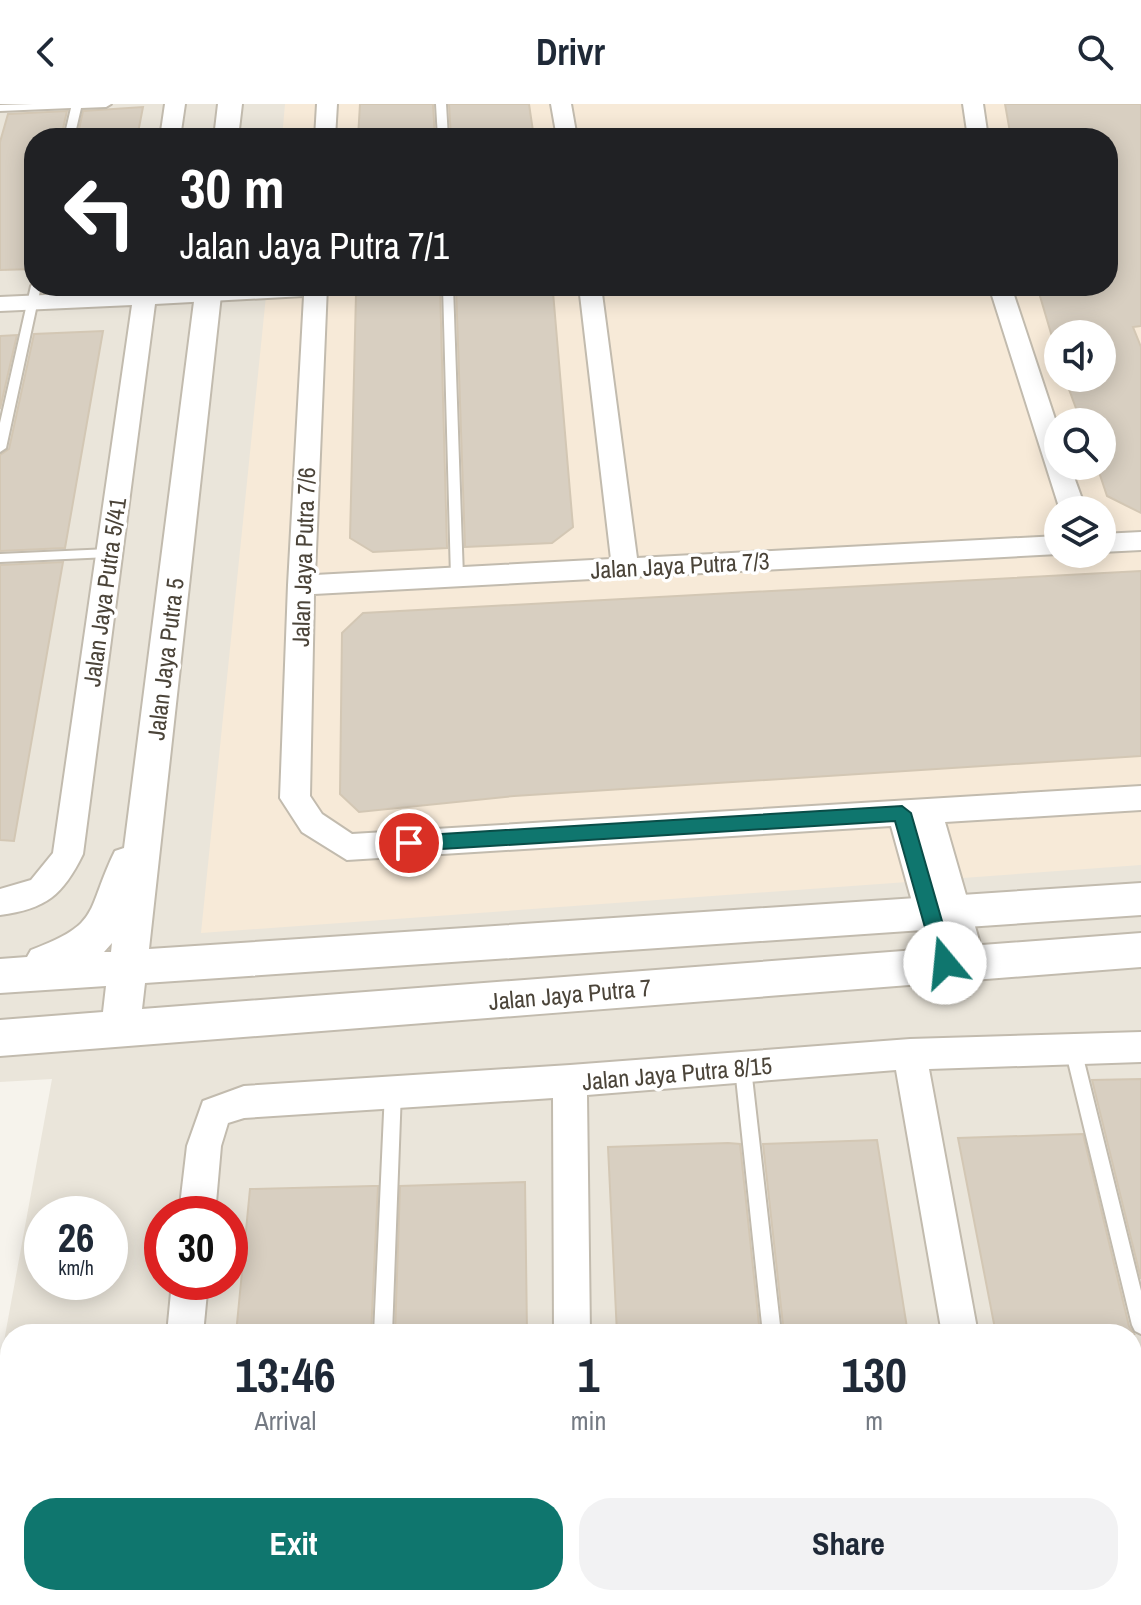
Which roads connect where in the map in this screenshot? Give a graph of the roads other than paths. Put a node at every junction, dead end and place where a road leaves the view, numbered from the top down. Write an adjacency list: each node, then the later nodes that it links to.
1 (106, 104): 8 (lane)
2 (175, 104): 11 (street)
3 (230, 104): 12 (street)
4 (327, 104): 13 (street)
5 (441, 104): 14 (lane)
6 (561, 104): 15 (street)
7 (973, 104): 16 (street)
8 (76, 105): 9 (lane); 10 (lane)
9 (0, 108)
10 (71, 128)
11 (171, 128)
12 (227, 128)
13 (326, 128)
14 (442, 128)
15 (565, 128)
16 (977, 128)
17 (27, 296): 25 (street)
18 (34, 296): 27 (lane)
19 (144, 296): 31 (street, Jalan Jaya Putra 5/41)
20 (207, 296): 37 (street, Jalan Jaya Putra 5)
21 (316, 296): 35 (street, Jalan Jaya Putra 7/6)
22 (448, 296): 34 (lane)
23 (591, 296): 33 (street)
24 (1003, 296): 26 (street)
25 (0, 304)
26 (1044, 422)
27 (0, 448)
28 (1141, 541): 29 (street)
29 (1116, 542)
30 (1044, 546): 33 (street, Jalan Jaya Putra 7/3)
31 (109, 553): 32 (lane); 40 (street, Jalan Jaya Putra 5/41)
32 (0, 558)
33 (625, 568): 34 (street, Jalan Jaya Putra 7/3)
34 (457, 577): 35 (street, Jalan Jaya Putra 7/3)
35 (301, 585): 38 (street, Jalan Jaya Putra 7/6)
36 (1141, 798): 38 (street)
37 (148, 806): 44 (street, Jalan Jaya Putra 5); 45 (street)
38 (914, 812): 41 (street)
39 (1141, 899): 41 (street)
40 (0, 902)
41 (941, 913): 43 (street); 44 (street)
42 (1141, 950): 43 (street, Jalan Jaya Putra 7)
43 (957, 962): 46 (street, Jalan Jaya Putra 7)
44 (129, 969): 45 (street); 46 (street, Jalan Jaya Putra 5)
45 (0, 975)
46 (120, 1031): 47 (street, Jalan Jaya Putra 7)
47 (0, 1038)
48 (1141, 1047): 49 (street, Jalan Jaya Putra 8/15)
49 (1073, 1049): 50 (street, Jalan Jaya Putra 8/15); 61 (lane)
50 (910, 1054): 51 (street, Jalan Jaya Putra 8/15); 60 (street)
51 (743, 1068): 52 (street, Jalan Jaya Putra 8/15); 59 (lane)
52 (570, 1081): 53 (street, Jalan Jaya Putra 8/15); 58 (street)
53 (393, 1091): 54 (street, Jalan Jaya Putra 8/15); 57 (lane)
54 (199, 1196)
55 (188, 1300): 56 (street)
56 (186, 1324)
57 (383, 1324)
58 (572, 1324)
59 (771, 1324)
60 (958, 1324)
61 (1141, 1324)

